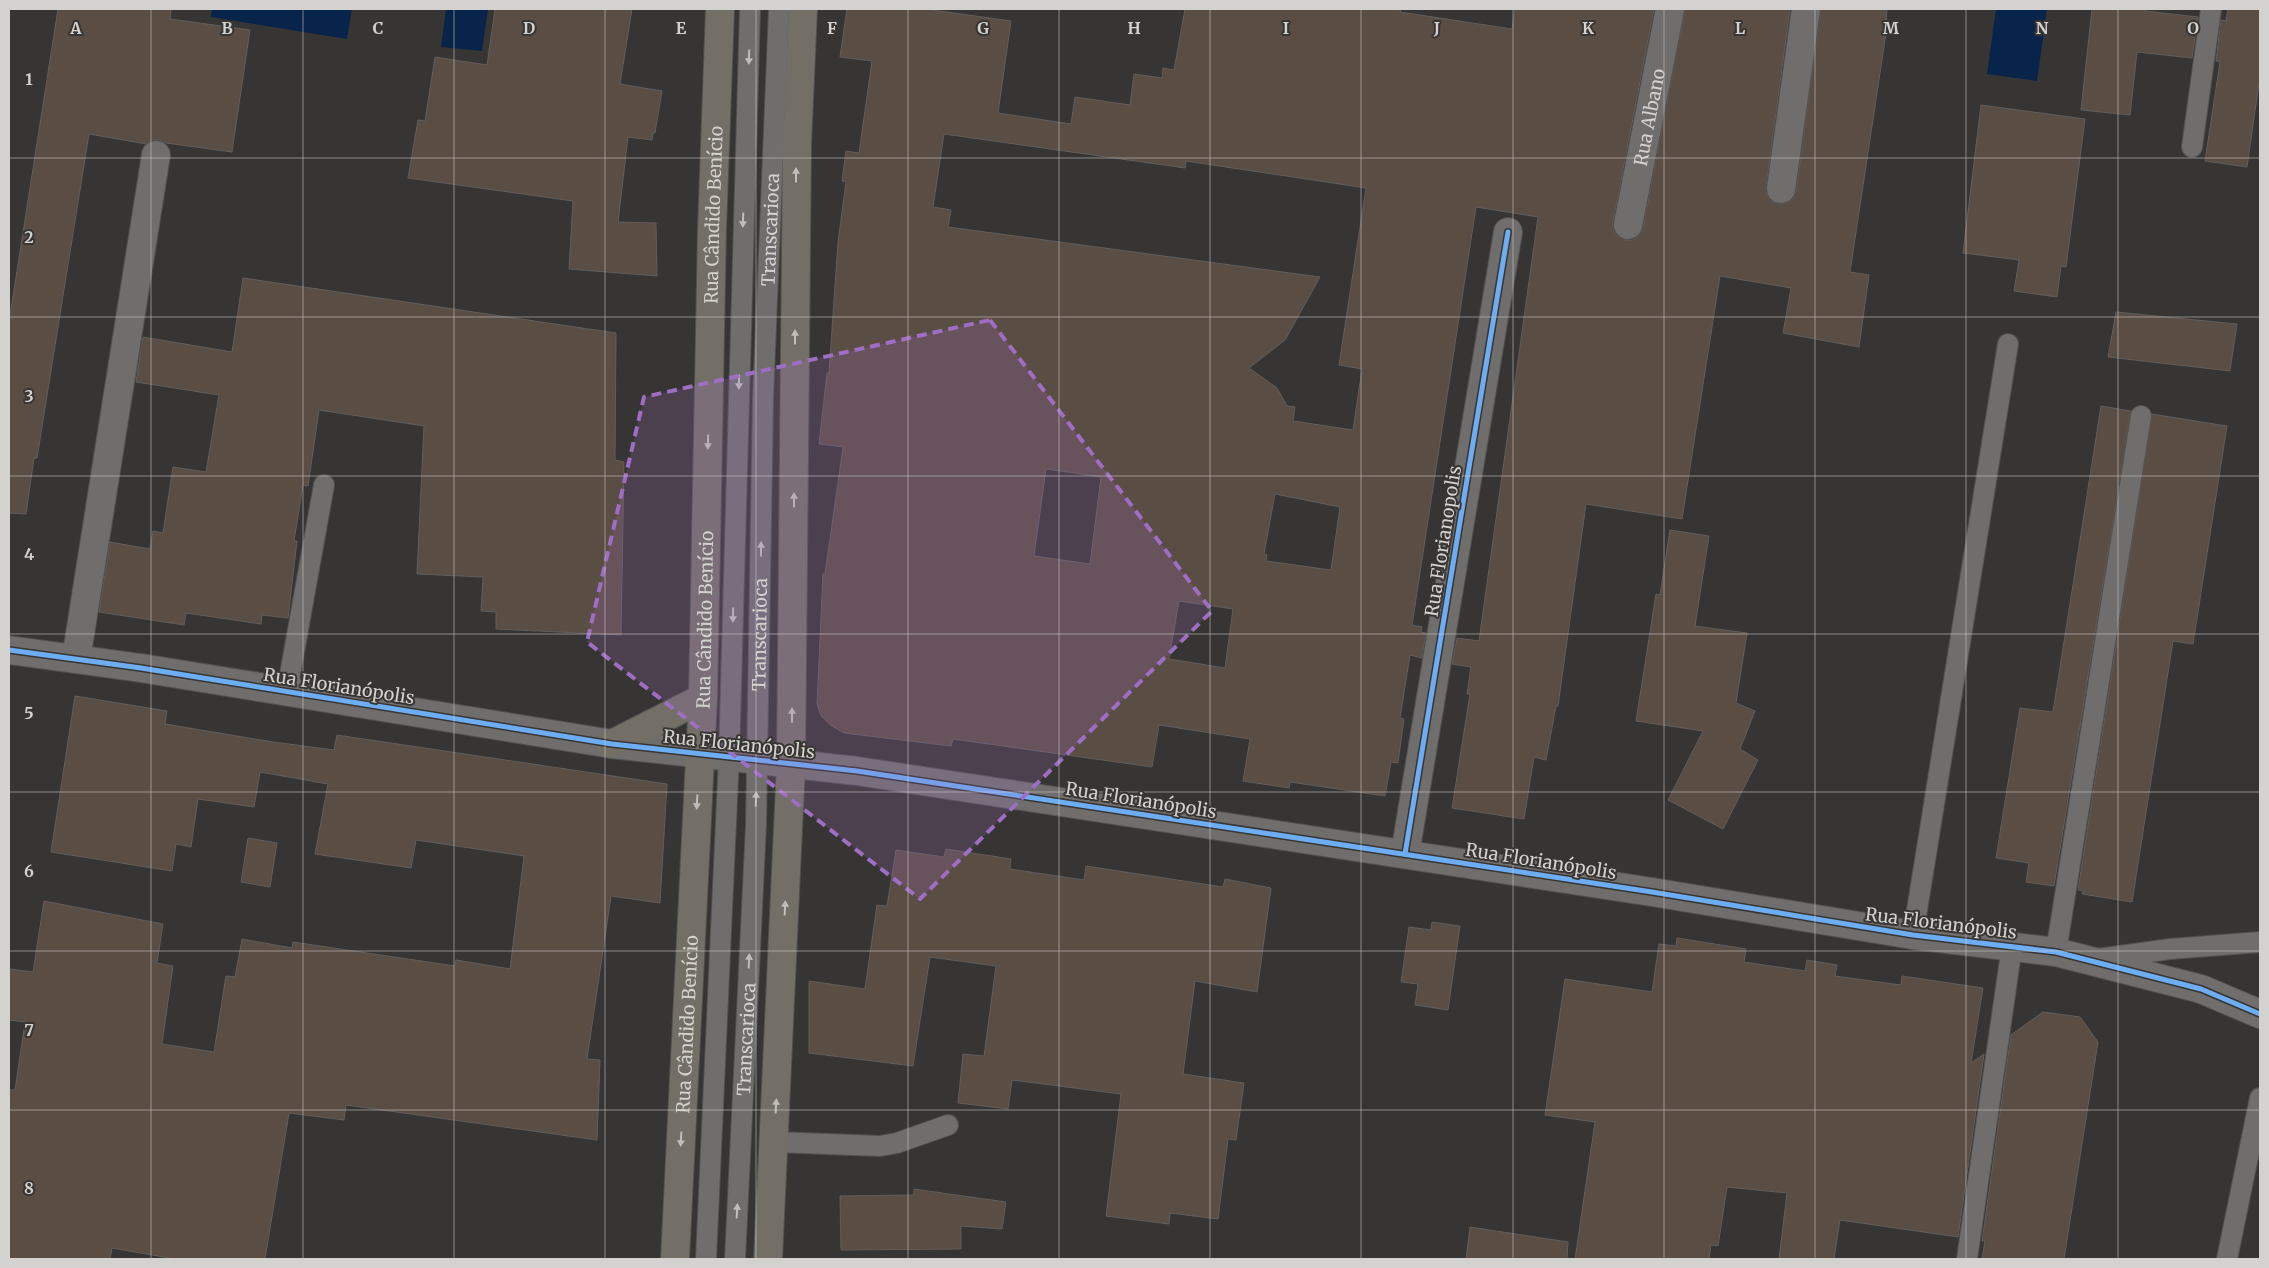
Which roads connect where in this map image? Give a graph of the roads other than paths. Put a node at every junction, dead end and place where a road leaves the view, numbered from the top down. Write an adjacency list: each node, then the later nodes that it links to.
1 (720, 9): 19 (main road, Rua Cândido Benício, one-way to 19)
2 (750, 9): 22 (lane, Transcarioca, one-way to 22)
3 (779, 9): 23 (lane, Transcarioca, one-way to 3)
4 (803, 9): 24 (main road, one-way to 4)
5 (1670, 9): 11 (street, Rua Albano)
6 (1806, 9): 10 (street)
7 (2211, 9): 8 (lane)
8 (2192, 147)
9 (156, 154): 17 (street)
10 (1782, 189)
11 (1628, 225)
12 (1508, 232): 25 (street, Rua Florianopolis)
13 (2008, 344): 26 (lane)
14 (2141, 416): 29 (lane)
15 (324, 485): 18 (lane)
16 (9, 650): 17 (street, Rua Florianópolis)
17 (76, 659): 18 (street, Rua Florianópolis)
18 (287, 691): 20 (street, Rua Florianópolis)
19 (703, 698): 20 (main road); 21 (main road, Rua Cândido Benício)
20 (612, 744): 21 (street, Rua Florianópolis)
21 (700, 753): 22 (street, Rua Florianópolis); 35 (main road, Rua Cândido Benício, one-way to 35)
22 (729, 756): 23 (street, Rua Florianópolis); 36 (lane, Transcarioca)
23 (758, 760): 24 (street, Rua Florianópolis); 37 (lane, Transcarioca, one-way to 23)
24 (791, 764): 25 (street, Rua Florianópolis); 34 (main road, one-way to 24)
25 (1405, 854): 26 (street, Rua Florianópolis)
26 (1913, 935): 28 (street, Rua Florianópolis)
27 (2260, 942): 30 (lane)
28 (2012, 946): 29 (street, Rua Florianópolis); 39 (lane)
29 (2056, 952): 30 (street, Rua Florianópolis)
30 (2090, 961): 31 (street, Rua Florianópolis)
31 (2260, 1014)
32 (2260, 1098): 40 (lane)
33 (948, 1126): 34 (lane)
34 (774, 1142): 38 (main road)
35 (675, 1259)
36 (706, 1259)
37 (735, 1259)
38 (768, 1259)
39 (1967, 1259)
40 (2227, 1259)

